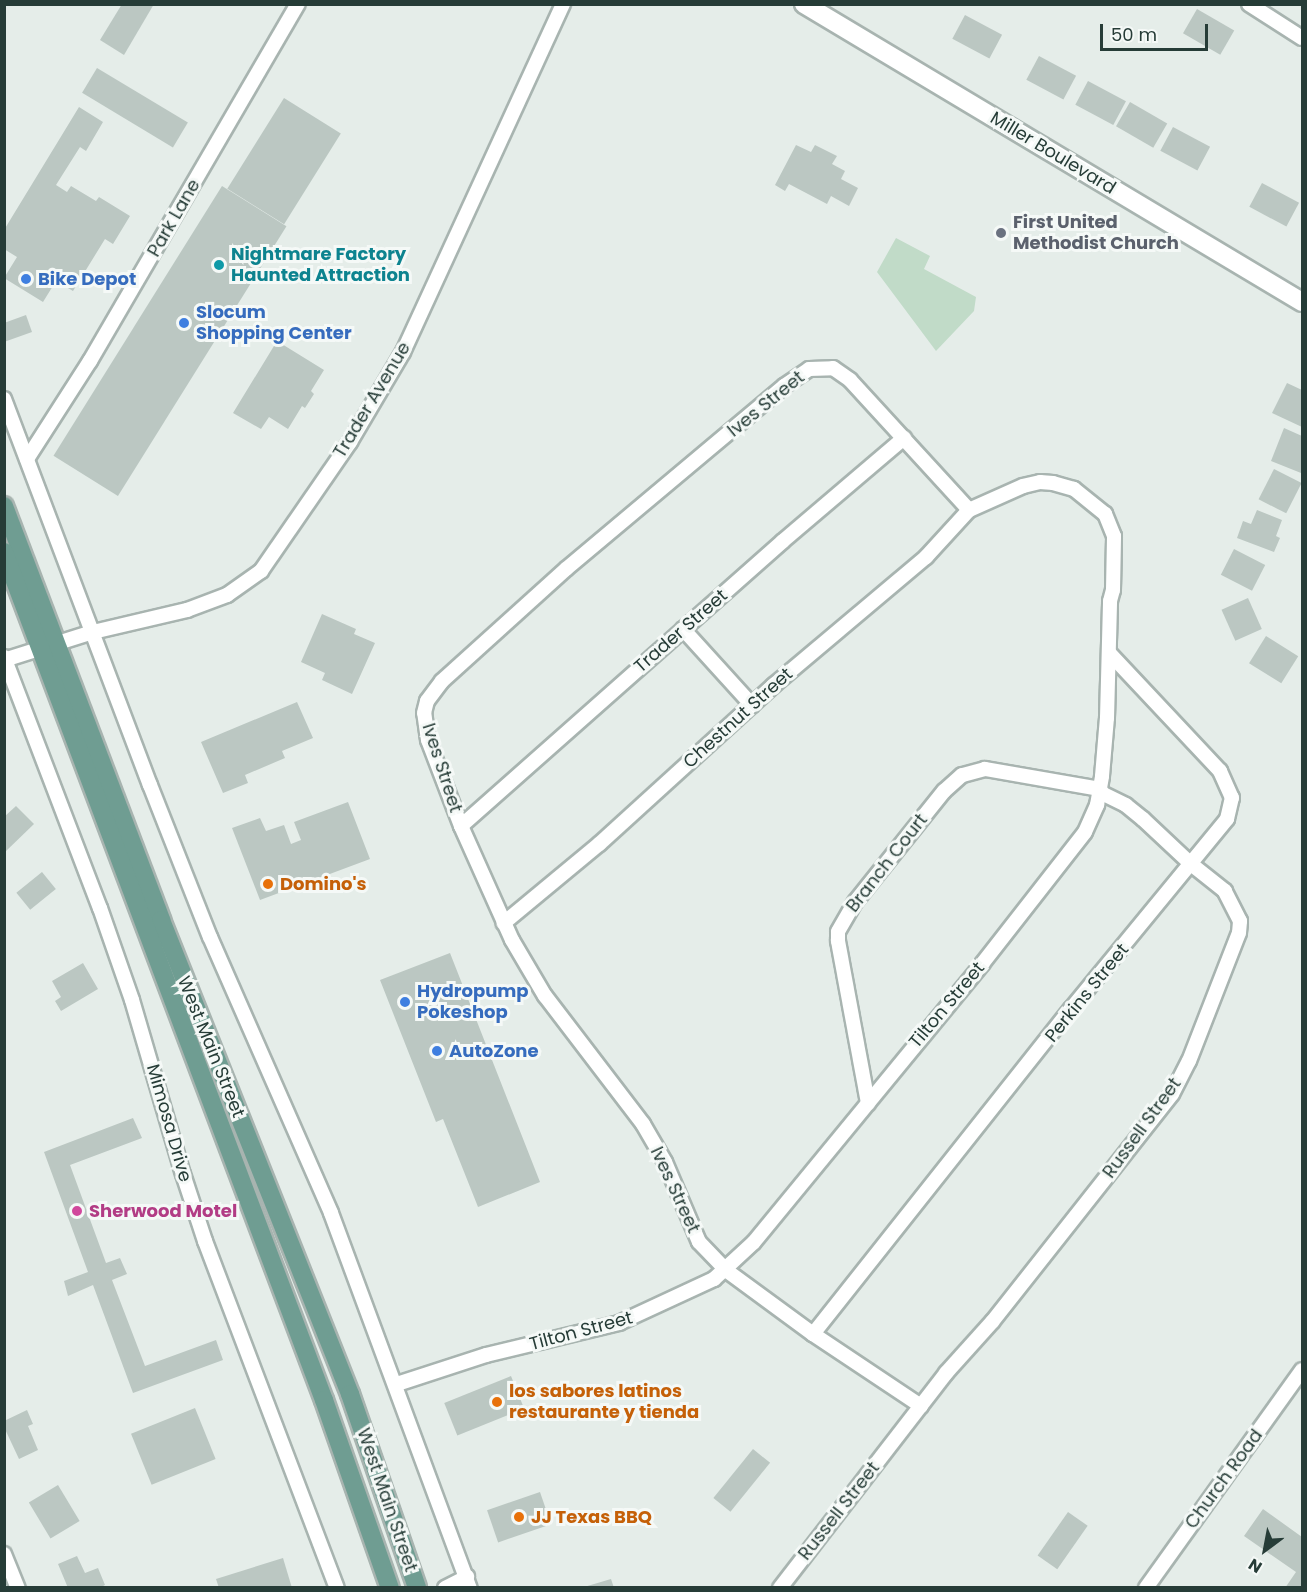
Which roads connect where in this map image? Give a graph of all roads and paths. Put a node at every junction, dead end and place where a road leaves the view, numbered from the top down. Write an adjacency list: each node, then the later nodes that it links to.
1 (298, 4): 9 (street, Park Lane)
2 (563, 4): 14 (street, Trader Avenue)
3 (804, 4): 6 (street, Miller Boulevard)
4 (1249, 4): 5 (street)
5 (1302, 38)
6 (1302, 302)
7 (4, 399): 9 (street)
8 (904, 438): 11 (street, Ives Street); 13 (street, Trader Street); 20 (street, Ives Street)
9 (27, 459): 14 (street)
10 (4, 506): 15 (main road, West Main Street)
11 (969, 510): 16 (street, Tilton Street); 18 (street, Chestnut Street)
12 (4, 552): 15 (main road, West Main Street)
13 (683, 629): 18 (street); 20 (street, Trader Street)
14 (93, 632): 15 (street, Trader Avenue); 27 (street)
15 (49, 646): 17 (street, Trader Avenue); 33 (main road, West Main Street); 34 (main road, West Main Street)
16 (1109, 653): 19 (street, Tilton Street); 21 (street, Perkins Street)
17 (5, 659): 32 (street, Mimosa Drive)
18 (752, 705): 22 (street, Chestnut Street)
19 (1100, 789): 21 (street, Russell Street); 23 (street, Tilton Street); 23 (street, Branch Court)
20 (461, 826): 22 (street, Ives Street)
21 (1191, 864): 25 (street, Perkins Street); 28 (street, Russell Street)
22 (504, 924): 24 (street, Ives Street)
23 (868, 1103): 24 (street, Tilton Street)
24 (726, 1270): 25 (street, Ives Street); 27 (street, Tilton Street)
25 (813, 1334): 28 (street)
26 (1302, 1371): 37 (street, Church Road)
27 (397, 1384): 30 (street)
28 (921, 1406): 36 (street, Russell Street)
29 (4, 1554): 31 (street)
30 (469, 1582): 35 (street)
31 (18, 1587)
32 (337, 1587)
33 (390, 1587)
34 (417, 1587)
35 (445, 1587)
36 (780, 1587)
37 (1146, 1587)

